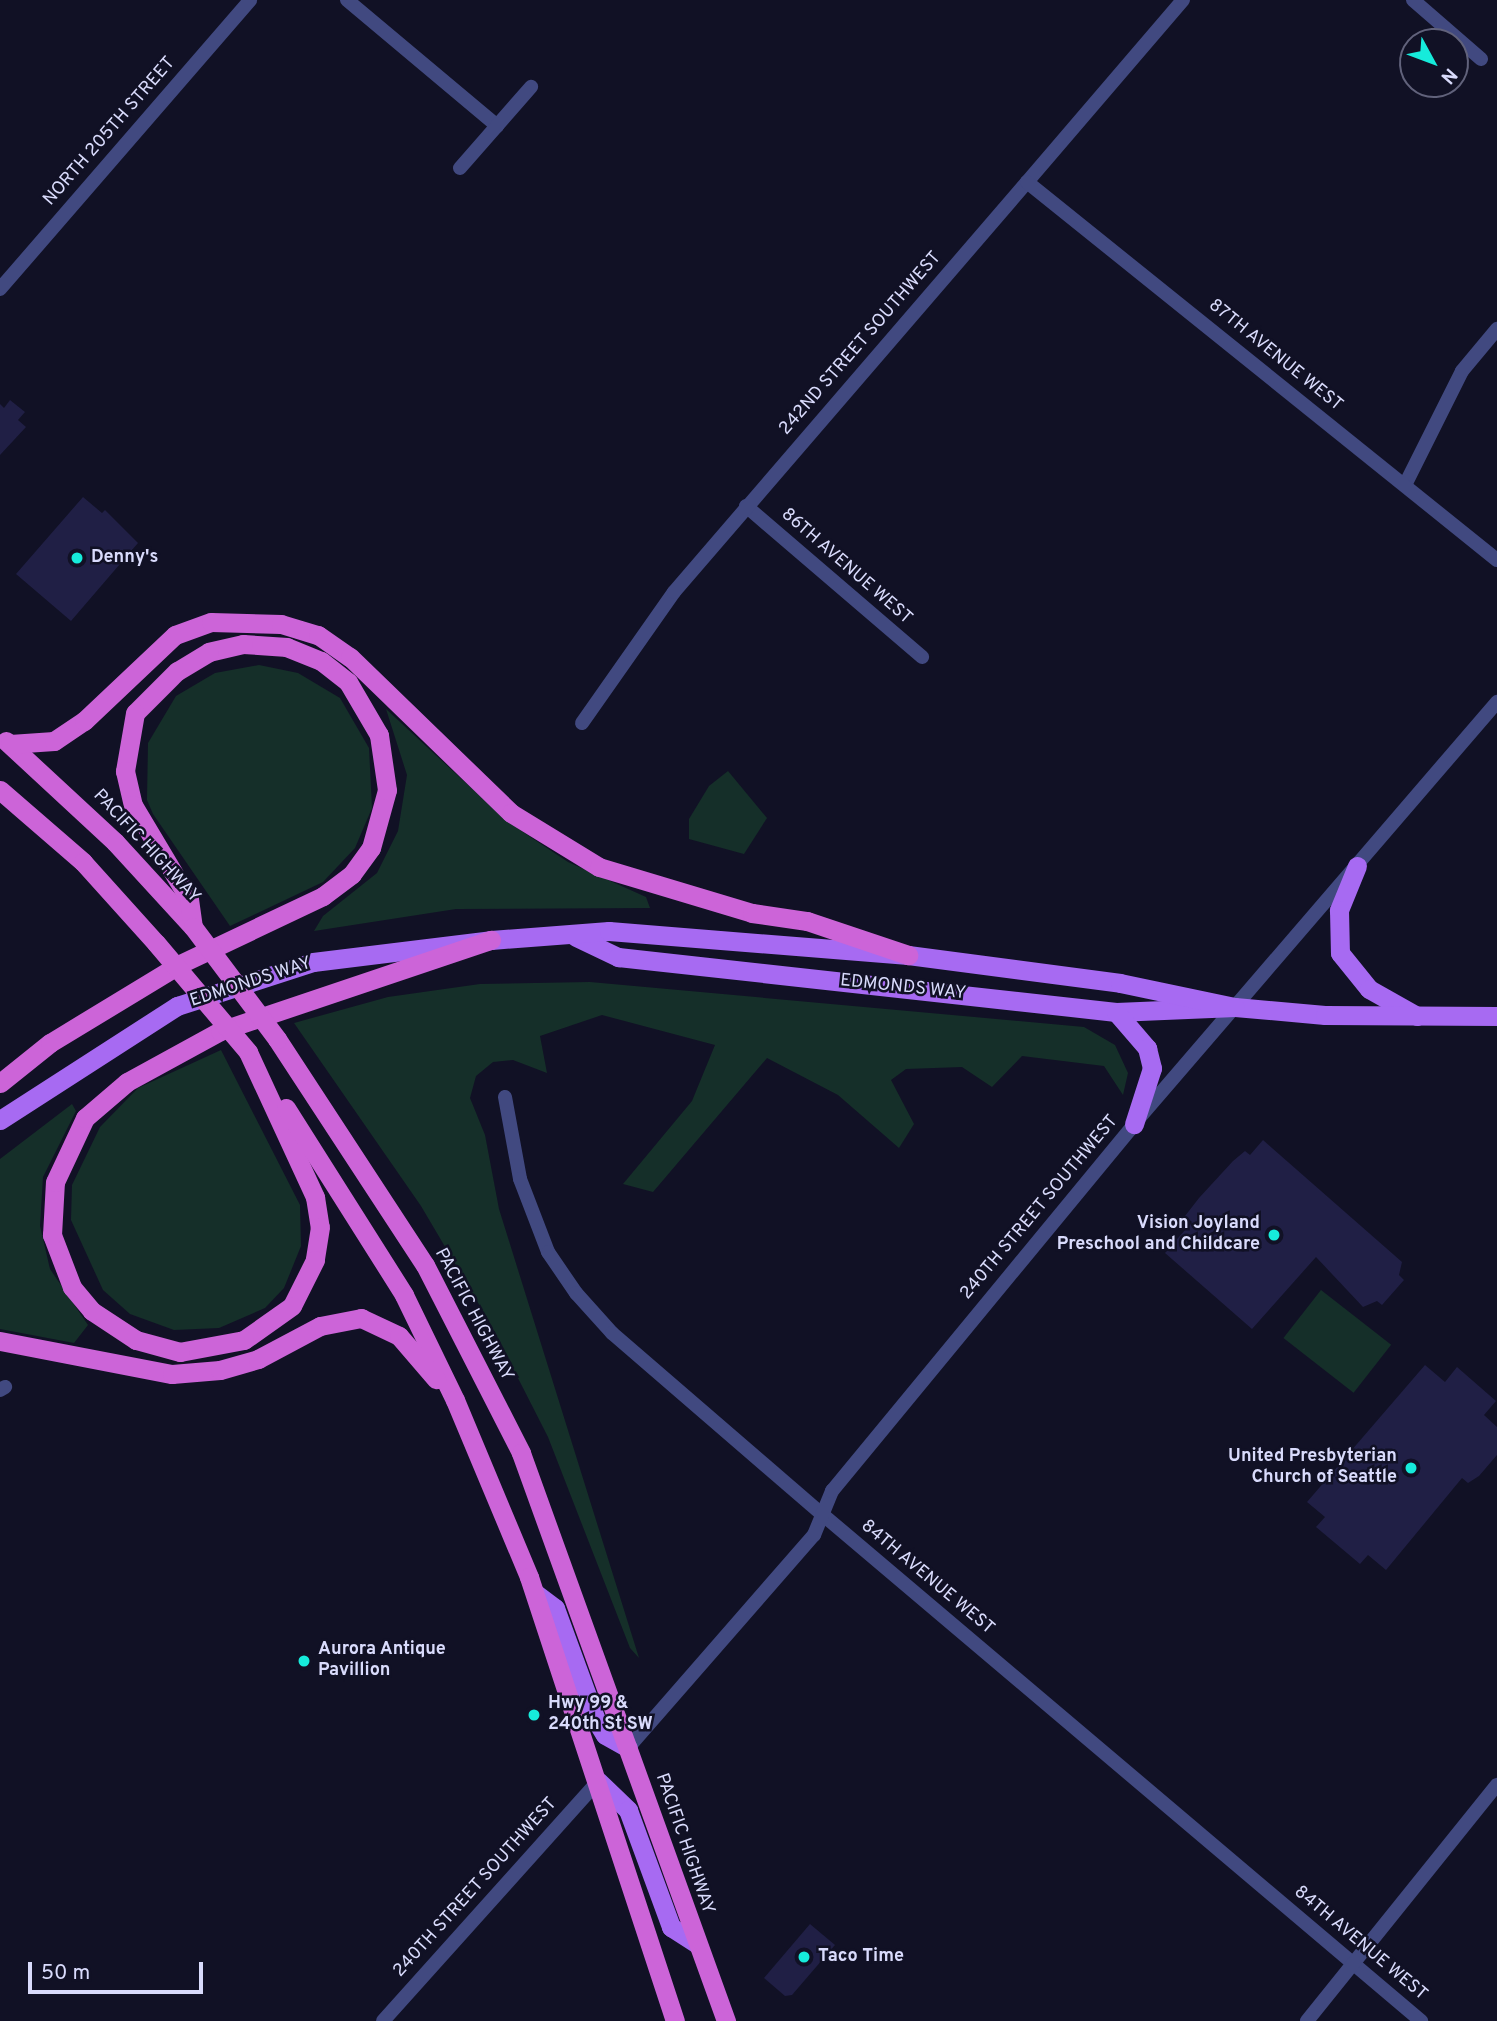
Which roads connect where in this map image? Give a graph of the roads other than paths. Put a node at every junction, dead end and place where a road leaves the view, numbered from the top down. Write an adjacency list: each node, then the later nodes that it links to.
1 (250, 0): 10 (street, NORTH 205TH STREET)
2 (347, 0): 7 (street)
3 (1183, 0): 9 (street, 242ND STREET SOUTHWEST)
4 (1413, 0): 5 (street)
5 (1481, 59)
6 (531, 87): 7 (street)
7 (497, 126): 8 (street)
8 (460, 168)
9 (1027, 182): 12 (street, 87TH AVENUE WEST); 13 (street, 242ND STREET SOUTHWEST)
10 (0, 289)
11 (1497, 329): 12 (street)
12 (1405, 485): 14 (street, 87TH AVENUE WEST)
13 (746, 506): 15 (street, 86TH AVENUE WEST); 17 (street, 242ND STREET SOUTHWEST)
14 (1497, 560)
15 (922, 657)
16 (1497, 702): 20 (street, 240TH STREET SOUTHWEST)
17 (582, 723)
18 (5, 740): 21 (highway, PACIFIC HIGHWAY); 24 (highway)
19 (0, 790): 29 (highway, bridge)
20 (1357, 866): 25 (street, 240TH STREET SOUTHWEST); 28 (main road)
21 (193, 927): 30 (highway); 38 (highway, PACIFIC HIGHWAY, bridge)
22 (576, 937): 23 (main road, EDMONDS WAY); 24 (main road, EDMONDS WAY); 26 (main road, EDMONDS WAY)
23 (491, 940): 29 (highway); 32 (main road, EDMONDS WAY)
24 (908, 955): 25 (main road, EDMONDS WAY)
25 (1234, 1007): 26 (main road, EDMONDS WAY); 28 (main road, EDMONDS WAY); 33 (street, 240TH STREET SOUTHWEST)
26 (1116, 1012): 33 (main road)
27 (1497, 1016): 28 (main road, EDMONDS WAY)
28 (1421, 1018)
29 (248, 1052): 35 (highway)
30 (0, 1083)
31 (505, 1097): 36 (street, 84TH AVENUE WEST)
32 (0, 1120)
33 (1134, 1124): 36 (street, 240TH STREET SOUTHWEST)
34 (0, 1341): 35 (highway)
35 (455, 1400): 37 (highway)
36 (822, 1514): 38 (street, 240TH STREET SOUTHWEST); 42 (street, 84TH AVENUE WEST)
37 (535, 1593): 38 (main road); 39 (highway)
38 (628, 1748): 41 (highway, PACIFIC HIGHWAY)
39 (598, 1781): 41 (main road); 43 (street, 240TH STREET SOUTHWEST); 44 (highway)
40 (1497, 1785): 42 (street)
41 (697, 1944): 45 (highway, PACIFIC HIGHWAY)
42 (1354, 1963): 46 (street); 47 (street, 84TH AVENUE WEST)
43 (383, 2021)
44 (675, 2021)
45 (726, 2021)
46 (1307, 2021)
47 (1421, 2021)

